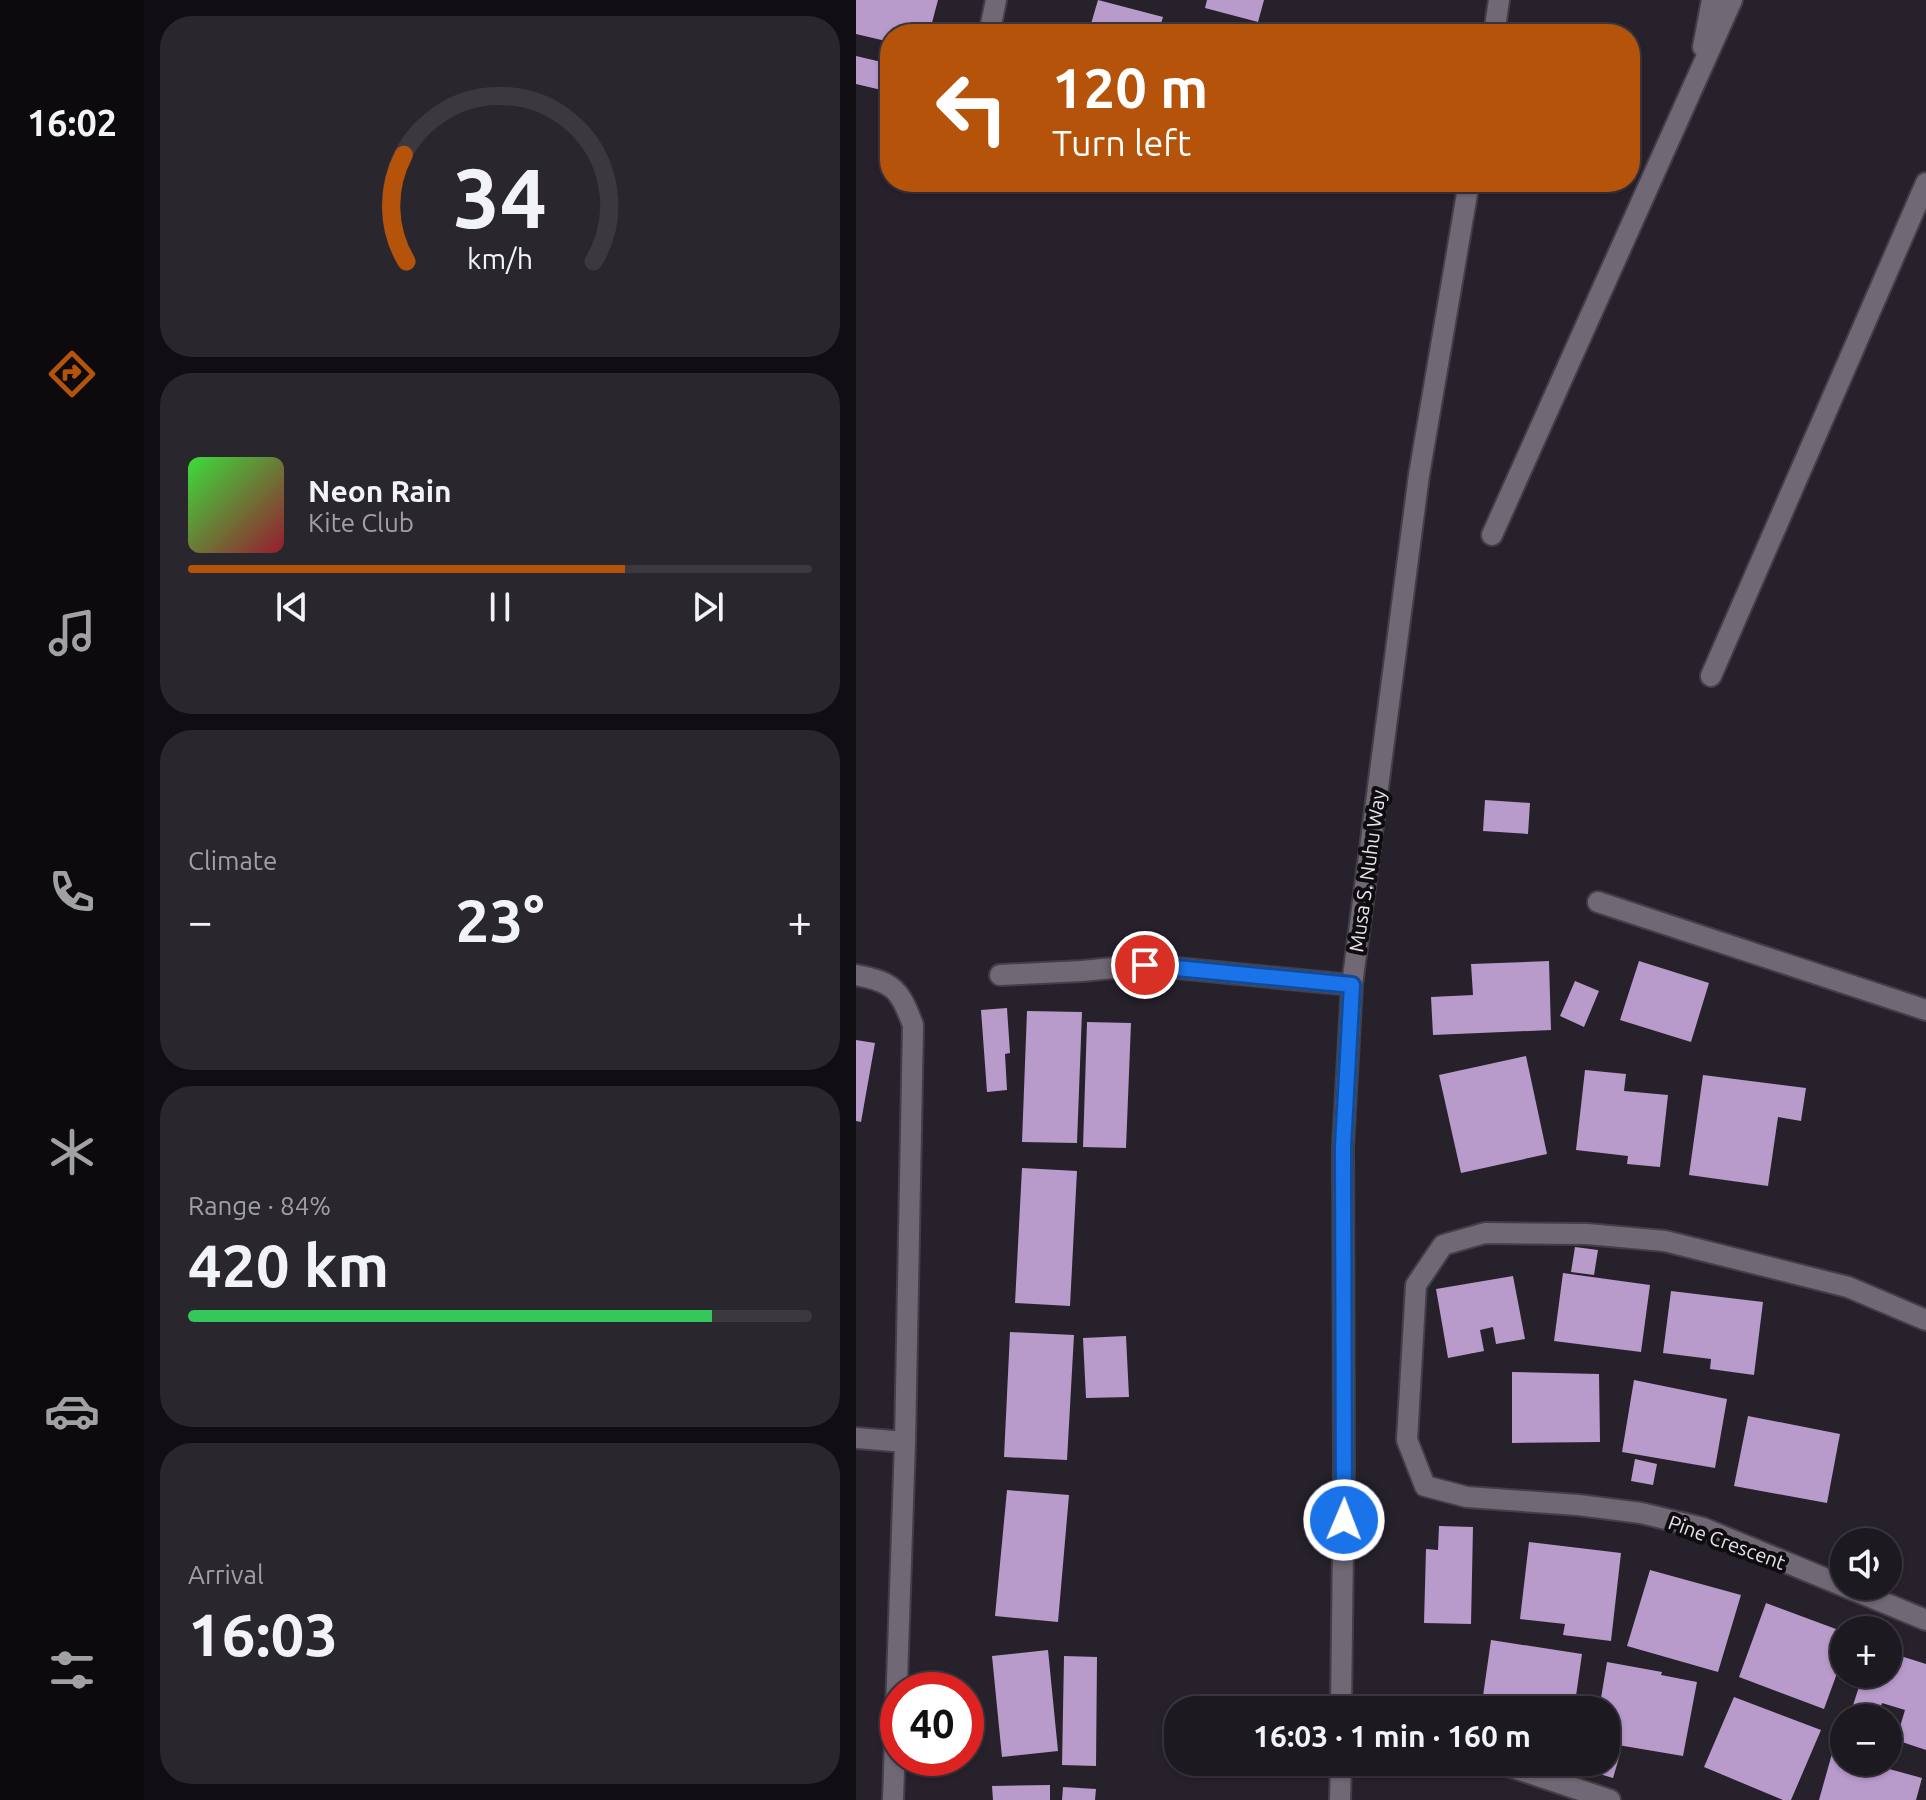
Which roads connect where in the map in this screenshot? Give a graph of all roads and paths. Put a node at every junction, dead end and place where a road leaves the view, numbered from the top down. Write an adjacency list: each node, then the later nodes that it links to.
1 (996, 0): 5 (street)
2 (1499, 0): 6 (street)
3 (1712, 0): 7 (street)
4 (1732, 0): 7 (street)
5 (991, 24)
6 (1495, 24)
7 (1697, 79): 10 (street)
8 (1926, 183): 11 (street)
9 (1467, 192): 15 (street, Musa S. Nuhu Way)
10 (1492, 535)
11 (1711, 676)
12 (1598, 902): 16 (street)
13 (856, 975): 19 (street)
14 (1000, 975): 15 (street)
15 (1352, 985): 21 (street, Musa S. Nuhu Way)
16 (1926, 1010)
17 (1926, 1320): 20 (street, Pine Crescent)
18 (856, 1438): 19 (street)
19 (905, 1442): 24 (street)
20 (1926, 1620)
21 (1341, 1696)
22 (1341, 1776): 25 (street)
23 (1538, 1776): 26 (street)
24 (893, 1800)
25 (1340, 1800)
26 (1610, 1800)

